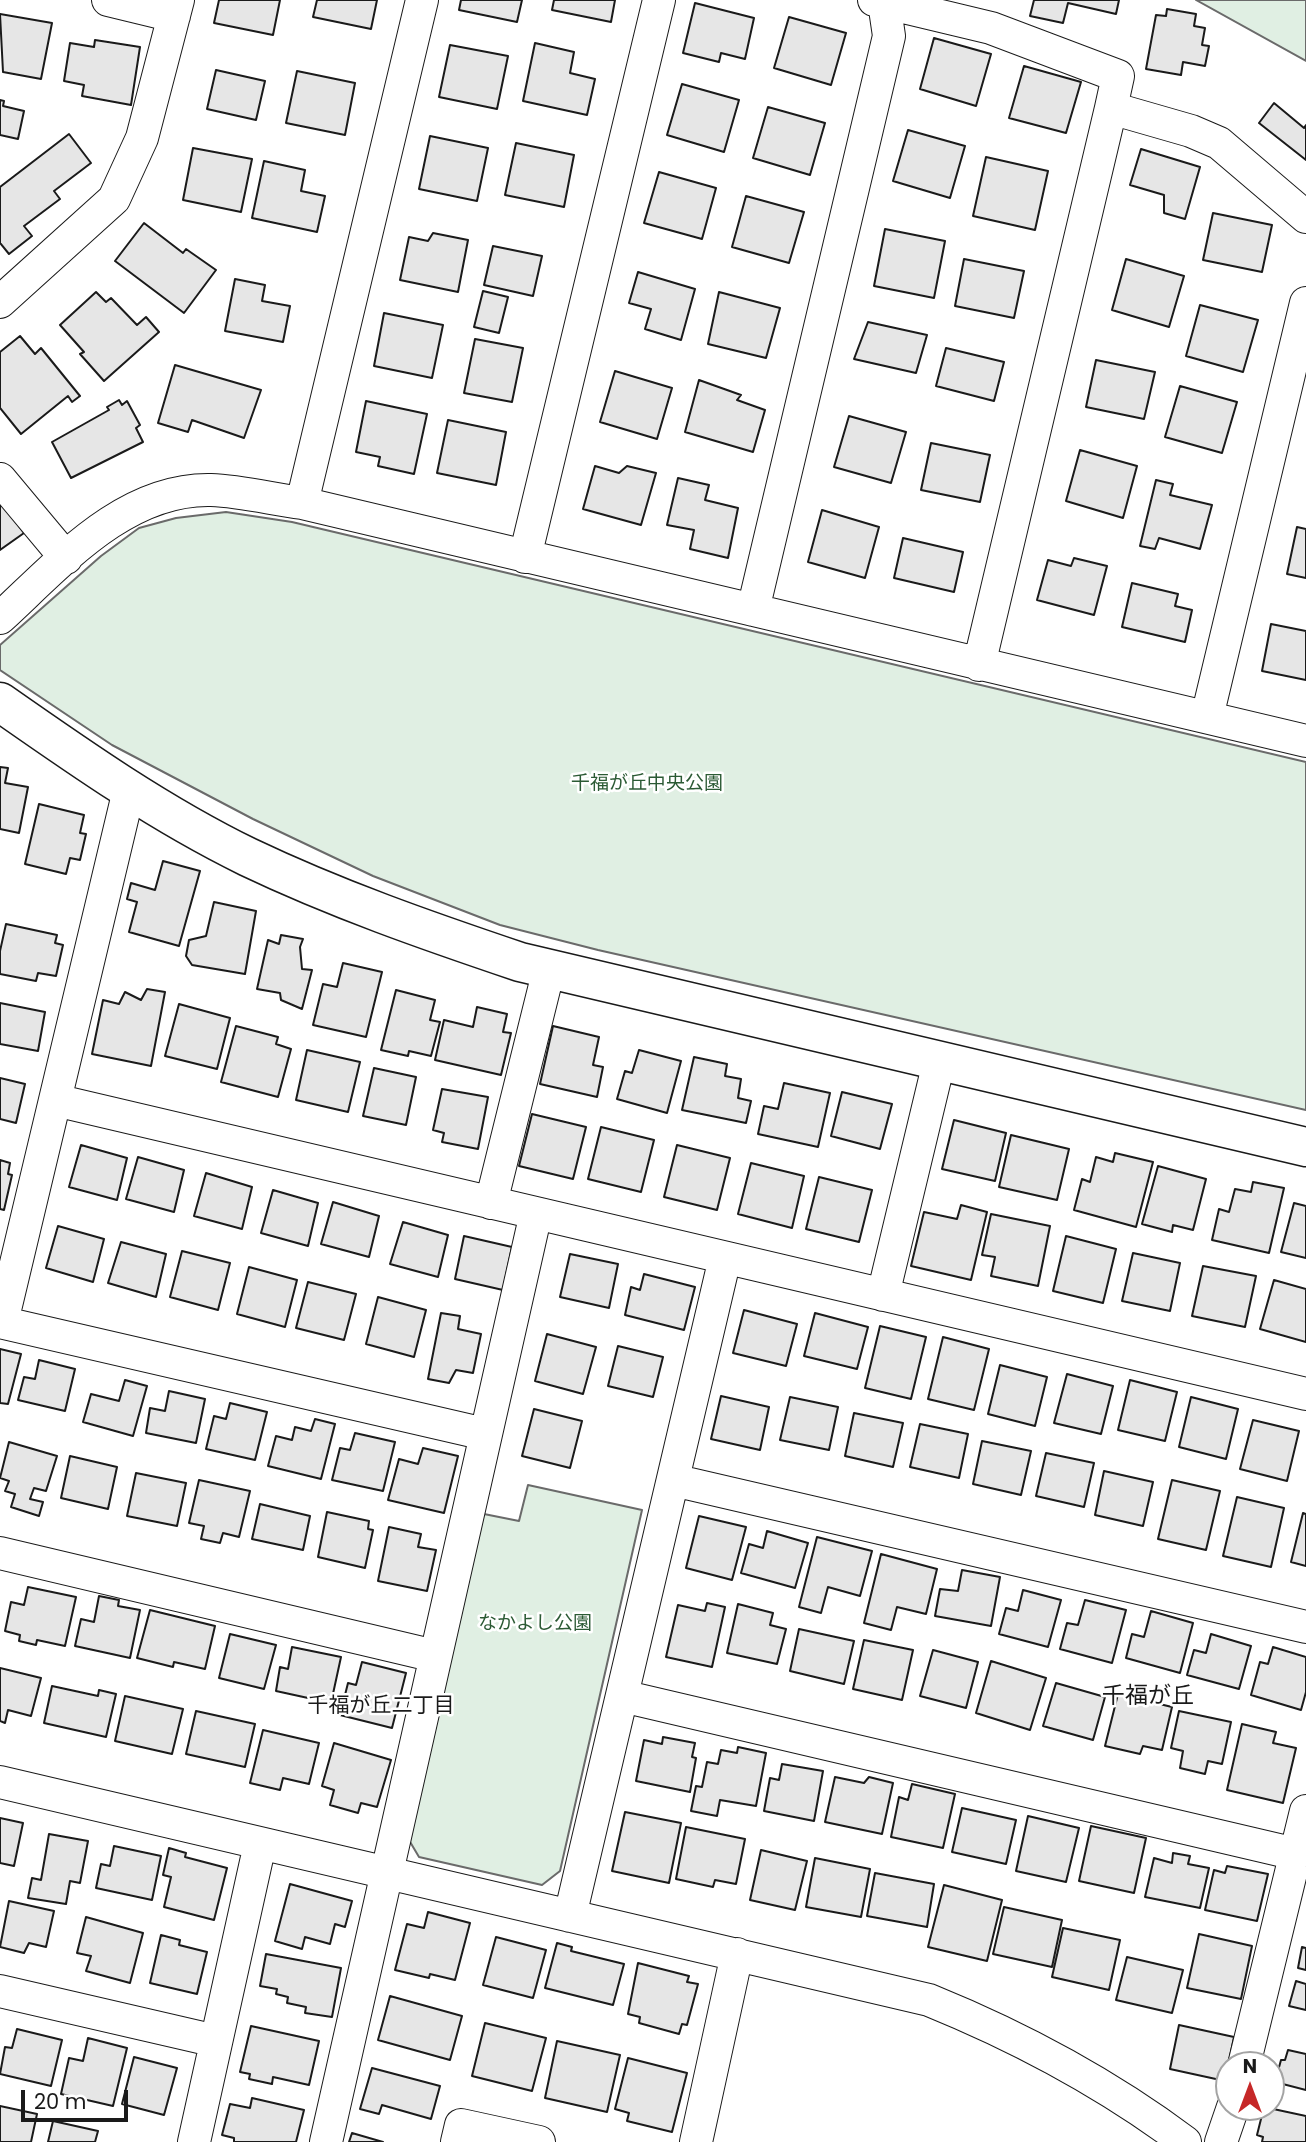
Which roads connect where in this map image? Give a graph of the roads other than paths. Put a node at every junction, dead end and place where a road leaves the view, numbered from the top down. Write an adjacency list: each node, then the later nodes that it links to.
1 (108, 0): 5 (street)
2 (422, 0): 11 (street)
3 (659, 0): 12 (street)
4 (879, 1): 6 (street); 14 (street)
5 (176, 8): 8 (street)
6 (1111, 108): 7 (street); 16 (street)
7 (1306, 217)
8 (0, 302)
9 (1306, 303): 18 (street)
10 (0, 479): 13 (street)
11 (302, 503): 12 (street); 13 (street)
12 (525, 557): 14 (street)
13 (66, 558): 15 (street)
14 (753, 610): 16 (street)
15 (0, 618)
16 (979, 664): 18 (street)
17 (0, 702): 20 (street)
18 (1207, 717): 19 (street)
19 (1306, 741)
20 (129, 790): 21 (street); 23 (street)
21 (549, 969): 22 (street); 25 (street)
22 (939, 1062): 24 (street); 28 (street)
23 (55, 1100): 25 (street); 29 (street)
24 (1306, 1147)
25 (491, 1203): 26 (street)
26 (536, 1213): 27 (street); 31 (street)
27 (725, 1258): 28 (street); 32 (street)
28 (883, 1295): 30 (street)
29 (1, 1322): 31 (street)
30 (1306, 1394)
31 (485, 1434): 35 (street)
32 (673, 1480): 34 (street); 36 (street)
33 (0, 1553): 35 (street)
34 (1306, 1627)
35 (435, 1656): 41 (street)
36 (622, 1696): 40 (street); 42 (street)
37 (0, 1782): 39 (street)
38 (1306, 1811): 40 (street)
39 (260, 1844): 41 (street); 45 (street)
40 (1296, 1854): 46 (street)
41 (386, 1874): 42 (street); 49 (street)
42 (569, 1916): 43 (street)
43 (737, 1954): 52 (street); 53 (street)
44 (0, 1991): 45 (street)
45 (216, 2041): 48 (street)
46 (1247, 2051)
47 (1228, 2121): 54 (street)
48 (194, 2142)
49 (326, 2142)
50 (457, 2142): 51 (street)
51 (539, 2142)
52 (696, 2142)
53 (1185, 2142)
54 (1221, 2142)

